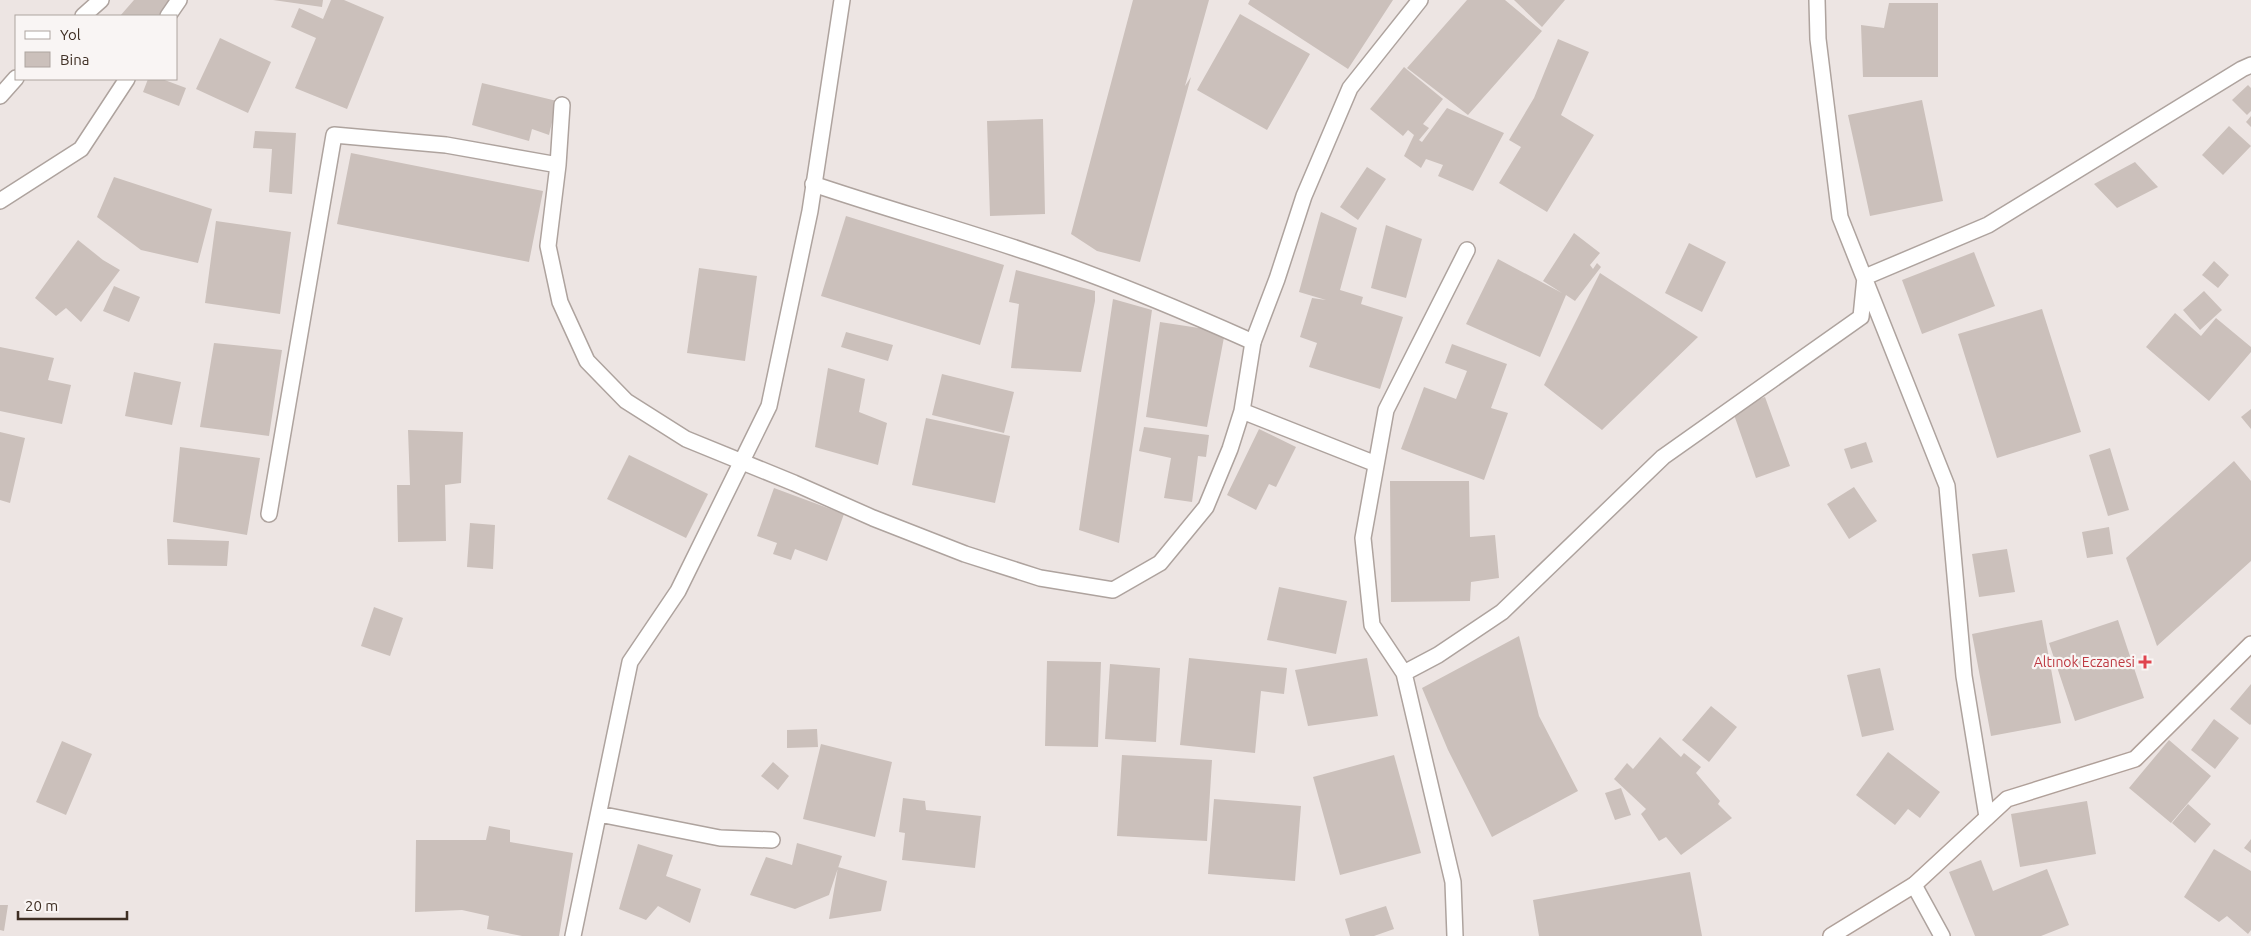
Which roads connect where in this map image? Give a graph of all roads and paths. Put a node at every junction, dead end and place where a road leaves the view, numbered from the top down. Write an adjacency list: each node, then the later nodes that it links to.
1 (101, 0): 6 (street)
2 (179, 0): 7 (street)
3 (842, 0): 14 (street)
4 (1420, 0): 18 (street)
5 (1817, 0): 17 (street)
6 (84, 15)
7 (169, 15)
8 (2251, 65): 17 (street)
9 (15, 79): 11 (street)
10 (126, 80): 15 (street)
11 (0, 96)
12 (562, 105): 13 (street)
13 (558, 165): 20 (street); 22 (street)
14 (814, 184): 18 (street); 20 (street)
15 (0, 201)
16 (1467, 250): 21 (street)
17 (1865, 277): 24 (street); 26 (street)
18 (1253, 342): 19 (street)
19 (1242, 411): 20 (street); 21 (street)
20 (743, 462): 25 (street)
21 (1376, 464): 24 (street)
22 (270, 514)
23 (2251, 644): 26 (street)
24 (1404, 673): 30 (street)
25 (599, 814): 27 (street); 29 (street)
26 (1987, 818): 28 (street)
27 (772, 840)
28 (1914, 885): 31 (street); 32 (street)
29 (573, 936)
30 (1455, 936)
31 (1831, 936)
32 (1942, 936)

